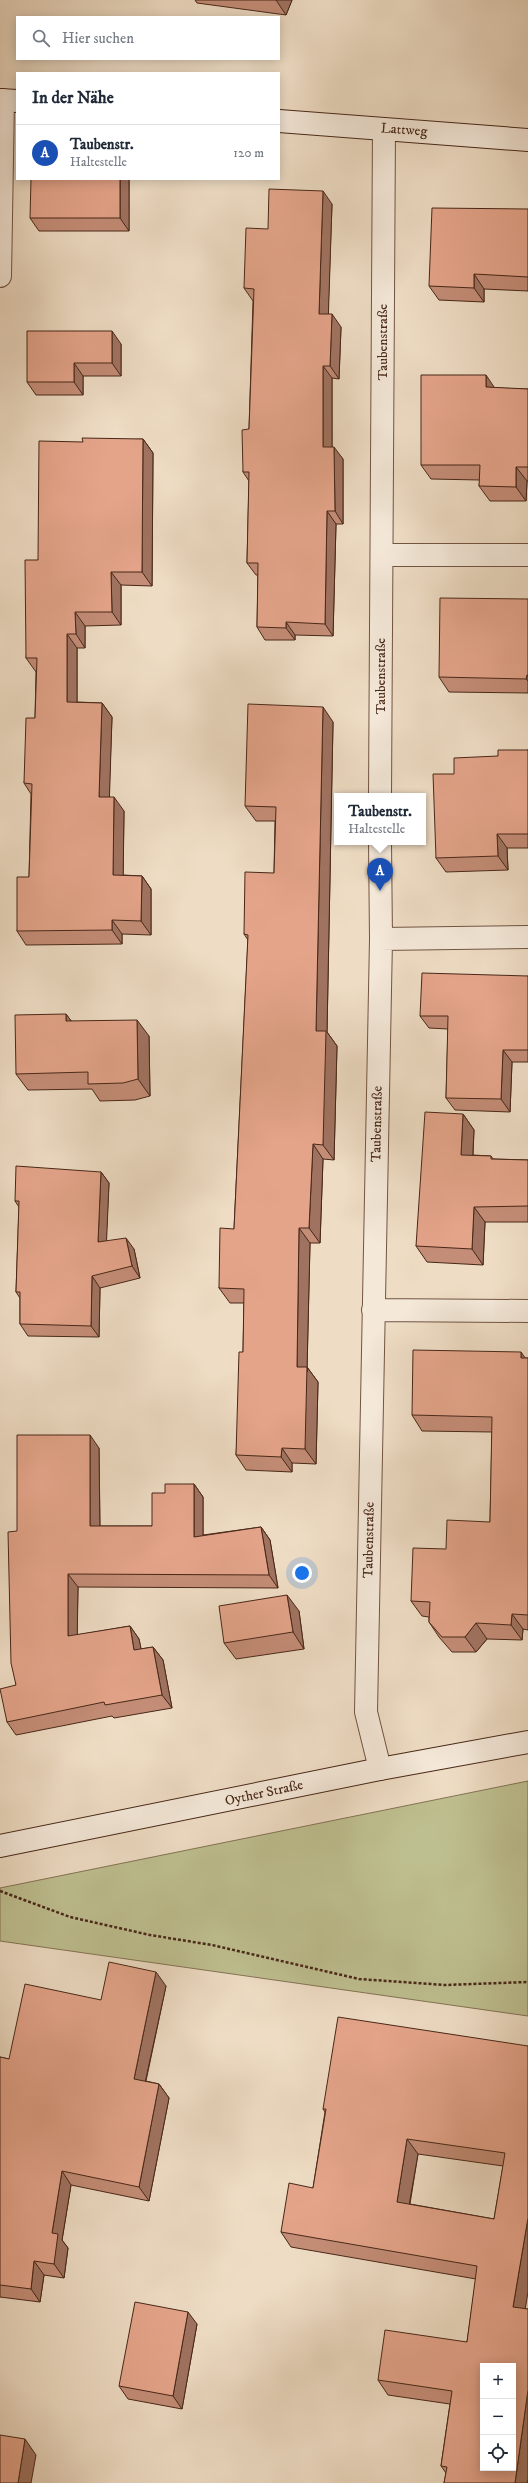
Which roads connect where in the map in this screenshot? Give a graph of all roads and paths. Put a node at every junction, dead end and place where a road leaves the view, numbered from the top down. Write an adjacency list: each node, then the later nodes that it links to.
1 (7, 101): 5 (street)
2 (280, 121): 3 (street, Lattweg)
3 (384, 129): 4 (street, Lattweg); 6 (street, Taubenstraße)
4 (528, 140)
5 (0, 276)
6 (382, 555): 7 (street); 8 (street, Taubenstraße)
7 (528, 555)
8 (380, 793)
9 (380, 845): 11 (street, Taubenstraße)
10 (528, 937): 11 (street)
11 (381, 939): 12 (street, Taubenstraße)
12 (373, 1310): 13 (street); 15 (street, Taubenstraße)
13 (528, 1311)
14 (528, 1742): 15 (street, Oyther Straße)
15 (380, 1769): 16 (street, Oyther Straße)
16 (0, 1846)
17 (0, 1891): 18 (path)
18 (528, 1982)

